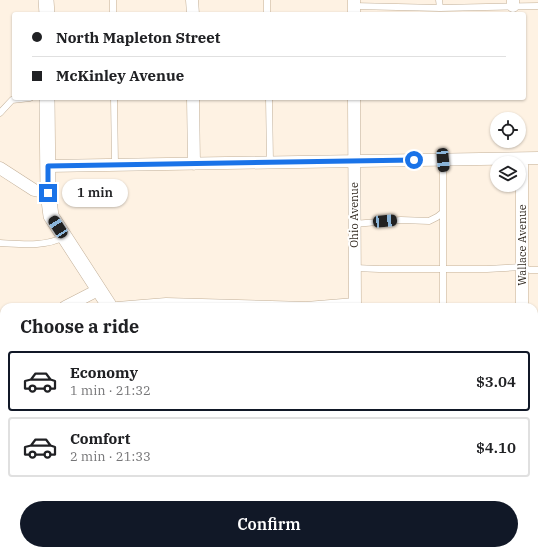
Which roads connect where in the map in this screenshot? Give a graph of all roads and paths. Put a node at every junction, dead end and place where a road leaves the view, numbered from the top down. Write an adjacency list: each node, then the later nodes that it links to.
1 (46, 0): 10 (street)
2 (113, 0): 11 (lane)
3 (192, 0): 12 (street)
4 (267, 0): 13 (lane)
5 (439, 0): 9 (lane)
6 (513, 3): 7 (lane); 9 (lane)
7 (538, 6)
8 (354, 7): 9 (lane)
9 (440, 8)
10 (46, 12)
11 (113, 12)
12 (193, 12)
13 (267, 12)
14 (12, 100): 20 (lane)
15 (48, 100): 29 (street)
16 (114, 100): 28 (lane)
17 (193, 100): 27 (street)
18 (269, 100): 26 (lane)
19 (354, 100): 25 (street, Ohio Avenue)
20 (0, 113)
21 (538, 158): 23 (street)
22 (490, 159): 24 (street)
23 (526, 159)
24 (443, 160): 25 (street); 33 (lane)
25 (354, 161): 26 (street); 34 (street, Ohio Avenue)
26 (270, 162): 27 (street)
27 (194, 164): 28 (street)
28 (115, 165): 29 (street)
29 (48, 166): 32 (street)
30 (0, 168): 32 (street)
31 (522, 192): 37 (street, Wallace Avenue)
32 (48, 193): 35 (street)
33 (442, 213): 34 (lane); 39 (lane)
34 (354, 224): 38 (street, Ohio Avenue)
35 (64, 237): 36 (lane); 41 (street)
36 (0, 243)
37 (522, 267): 39 (lane); 40 (lane); 48 (street, Wallace Avenue)
38 (355, 268): 39 (lane); 46 (street, Ohio Avenue)
39 (442, 269): 47 (lane)
40 (538, 270)
41 (98, 290): 42 (street); 43 (street)
42 (73, 303)
43 (107, 303)
44 (142, 303): 45 (lane)
45 (236, 303)
46 (355, 303)
47 (443, 303)
48 (522, 303)

